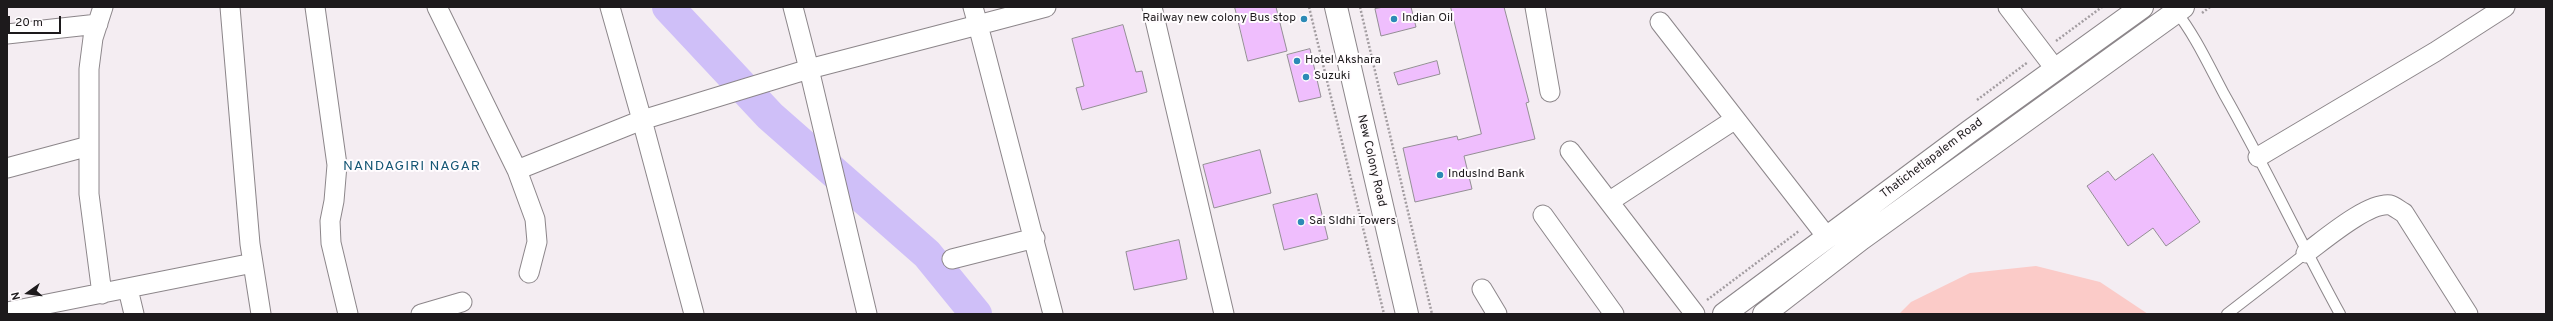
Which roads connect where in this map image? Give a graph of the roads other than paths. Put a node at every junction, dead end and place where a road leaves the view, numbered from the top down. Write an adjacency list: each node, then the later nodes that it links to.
1 (230, 7): 33 (street)
2 (315, 7): 47 (street)
3 (437, 7): 28 (street)
4 (610, 7): 22 (street)
5 (793, 7): 19 (street)
6 (973, 7): 17 (street)
7 (1046, 7): 17 (street)
8 (1152, 7): 52 (street)
9 (1336, 7): 53 (main road, New Colony Road)
10 (1535, 7): 21 (street)
11 (2008, 7): 20 (street)
12 (2142, 7): 20 (main road, Thatichetlapalem Road)
13 (2505, 7): 26 (street)
14 (2177, 8): 26 (lane); 58 (main road)
15 (100, 16): 18 (street); 25 (street)
16 (1660, 22): 23 (street)
17 (978, 25): 19 (street); 32 (street)
18 (7, 34)
19 (809, 69): 22 (street); 50 (street)
20 (2056, 70): 31 (main road, Thatichetlapalem Road)
21 (1550, 92)
22 (642, 120): 28 (street); 49 (street)
23 (1734, 120): 29 (street); 31 (street)
24 (1570, 151): 29 (street)
25 (89, 152): 27 (street); 41 (street)
26 (2258, 157): 34 (lane)
27 (7, 168)
28 (517, 170): 38 (street)
29 (1610, 201): 56 (street)
30 (1543, 215): 55 (street)
31 (1827, 237): 57 (main road, Thatichetlapalem Road)
32 (1034, 238): 35 (street); 51 (street)
33 (250, 244): 36 (street); 37 (street)
34 (2306, 252): 59 (lane); 60 (lane); 61 (street)
35 (952, 259)
36 (253, 263): 37 (street); 46 (street)
37 (223, 269): 39 (street)
38 (529, 273)
39 (128, 289): 41 (street); 45 (street)
40 (1482, 289): 54 (street)
41 (102, 294): 43 (street)
42 (462, 302): 48 (street)
43 (45, 309): 44 (street)
44 (7, 312)
45 (134, 314)
46 (261, 314)
47 (348, 314)
48 (421, 314)
49 (694, 314)
50 (867, 314)
51 (1053, 314)
52 (1224, 314)
53 (1407, 314)
54 (1497, 314)
55 (1614, 314)
56 (1695, 314)
57 (1724, 314)
58 (1764, 314)
59 (2228, 314)
60 (2340, 314)
61 (2468, 314)

